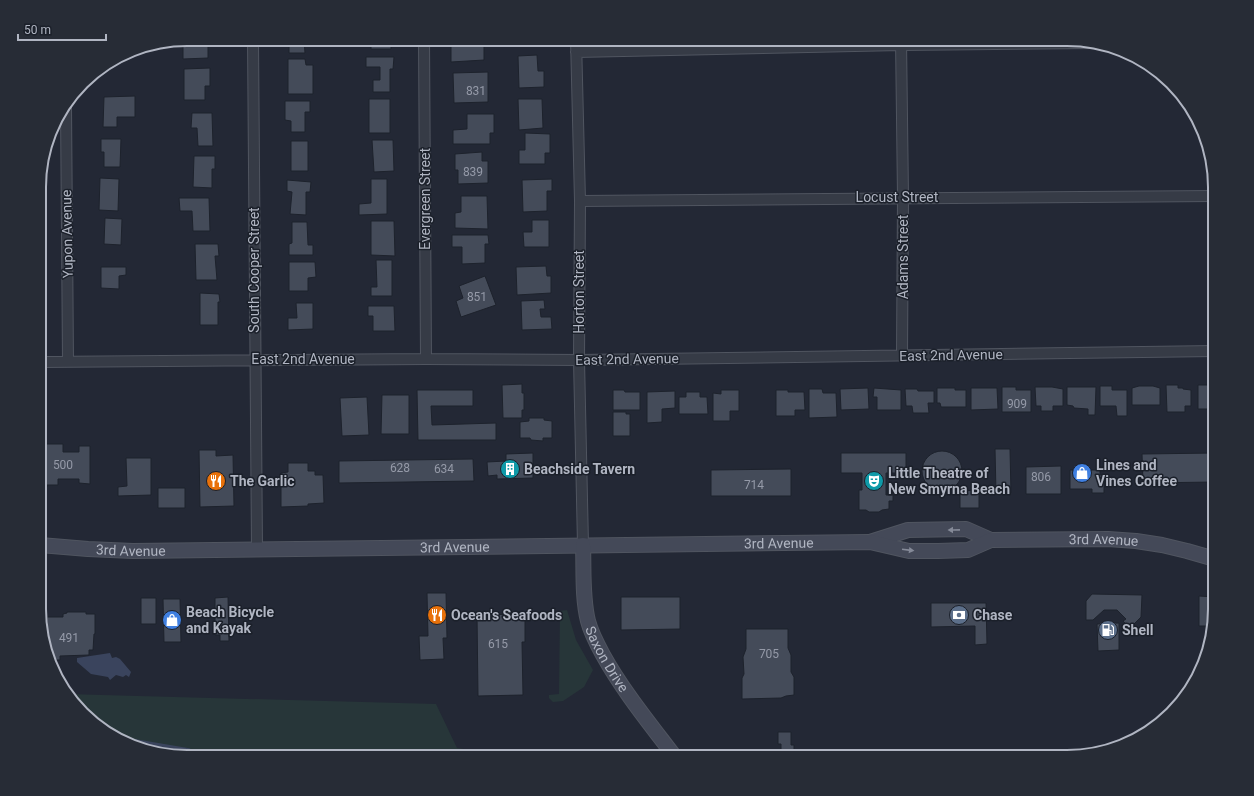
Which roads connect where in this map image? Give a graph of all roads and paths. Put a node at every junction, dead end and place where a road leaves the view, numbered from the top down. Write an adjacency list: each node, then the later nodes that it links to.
1 (252, 46): 14 (street, South Cooper Street)
2 (424, 46): 13 (street, Evergreen Street)
3 (576, 46): 6 (street, Horton Street)
4 (771, 46): 6 (street)
5 (901, 46): 9 (street, Adams Street)
6 (576, 52): 10 (street, Horton Street)
7 (66, 115): 17 (street, Yupon Avenue)
8 (1208, 196): 9 (street, Locust Street)
9 (903, 197): 10 (street, Locust Street); 12 (street, Adams Street)
10 (580, 201): 15 (street, Horton Street)
11 (1208, 351): 12 (street, East 2nd Avenue)
12 (902, 355): 15 (street, East 2nd Avenue)
13 (426, 359): 14 (street, East 2nd Avenue); 15 (street, East 2nd Avenue)
14 (255, 360): 17 (street, East 2nd Avenue); 22 (street, South Cooper Street)
15 (579, 360): 20 (street, Horton Street)
16 (46, 362): 17 (street, East 2nd Avenue)
17 (68, 362)
18 (991, 540): 19 (main road, 3rd Avenue, one-way to 18); 19 (main road, 3rd Avenue, one-way to 19); 23 (main road, 3rd Avenue)
19 (870, 542): 20 (main road, 3rd Avenue)
20 (584, 545): 22 (main road, 3rd Avenue); 24 (main road, Saxon Drive)
21 (46, 546): 22 (main road, 3rd Avenue)
22 (257, 549)
23 (1208, 557)
24 (670, 750)

